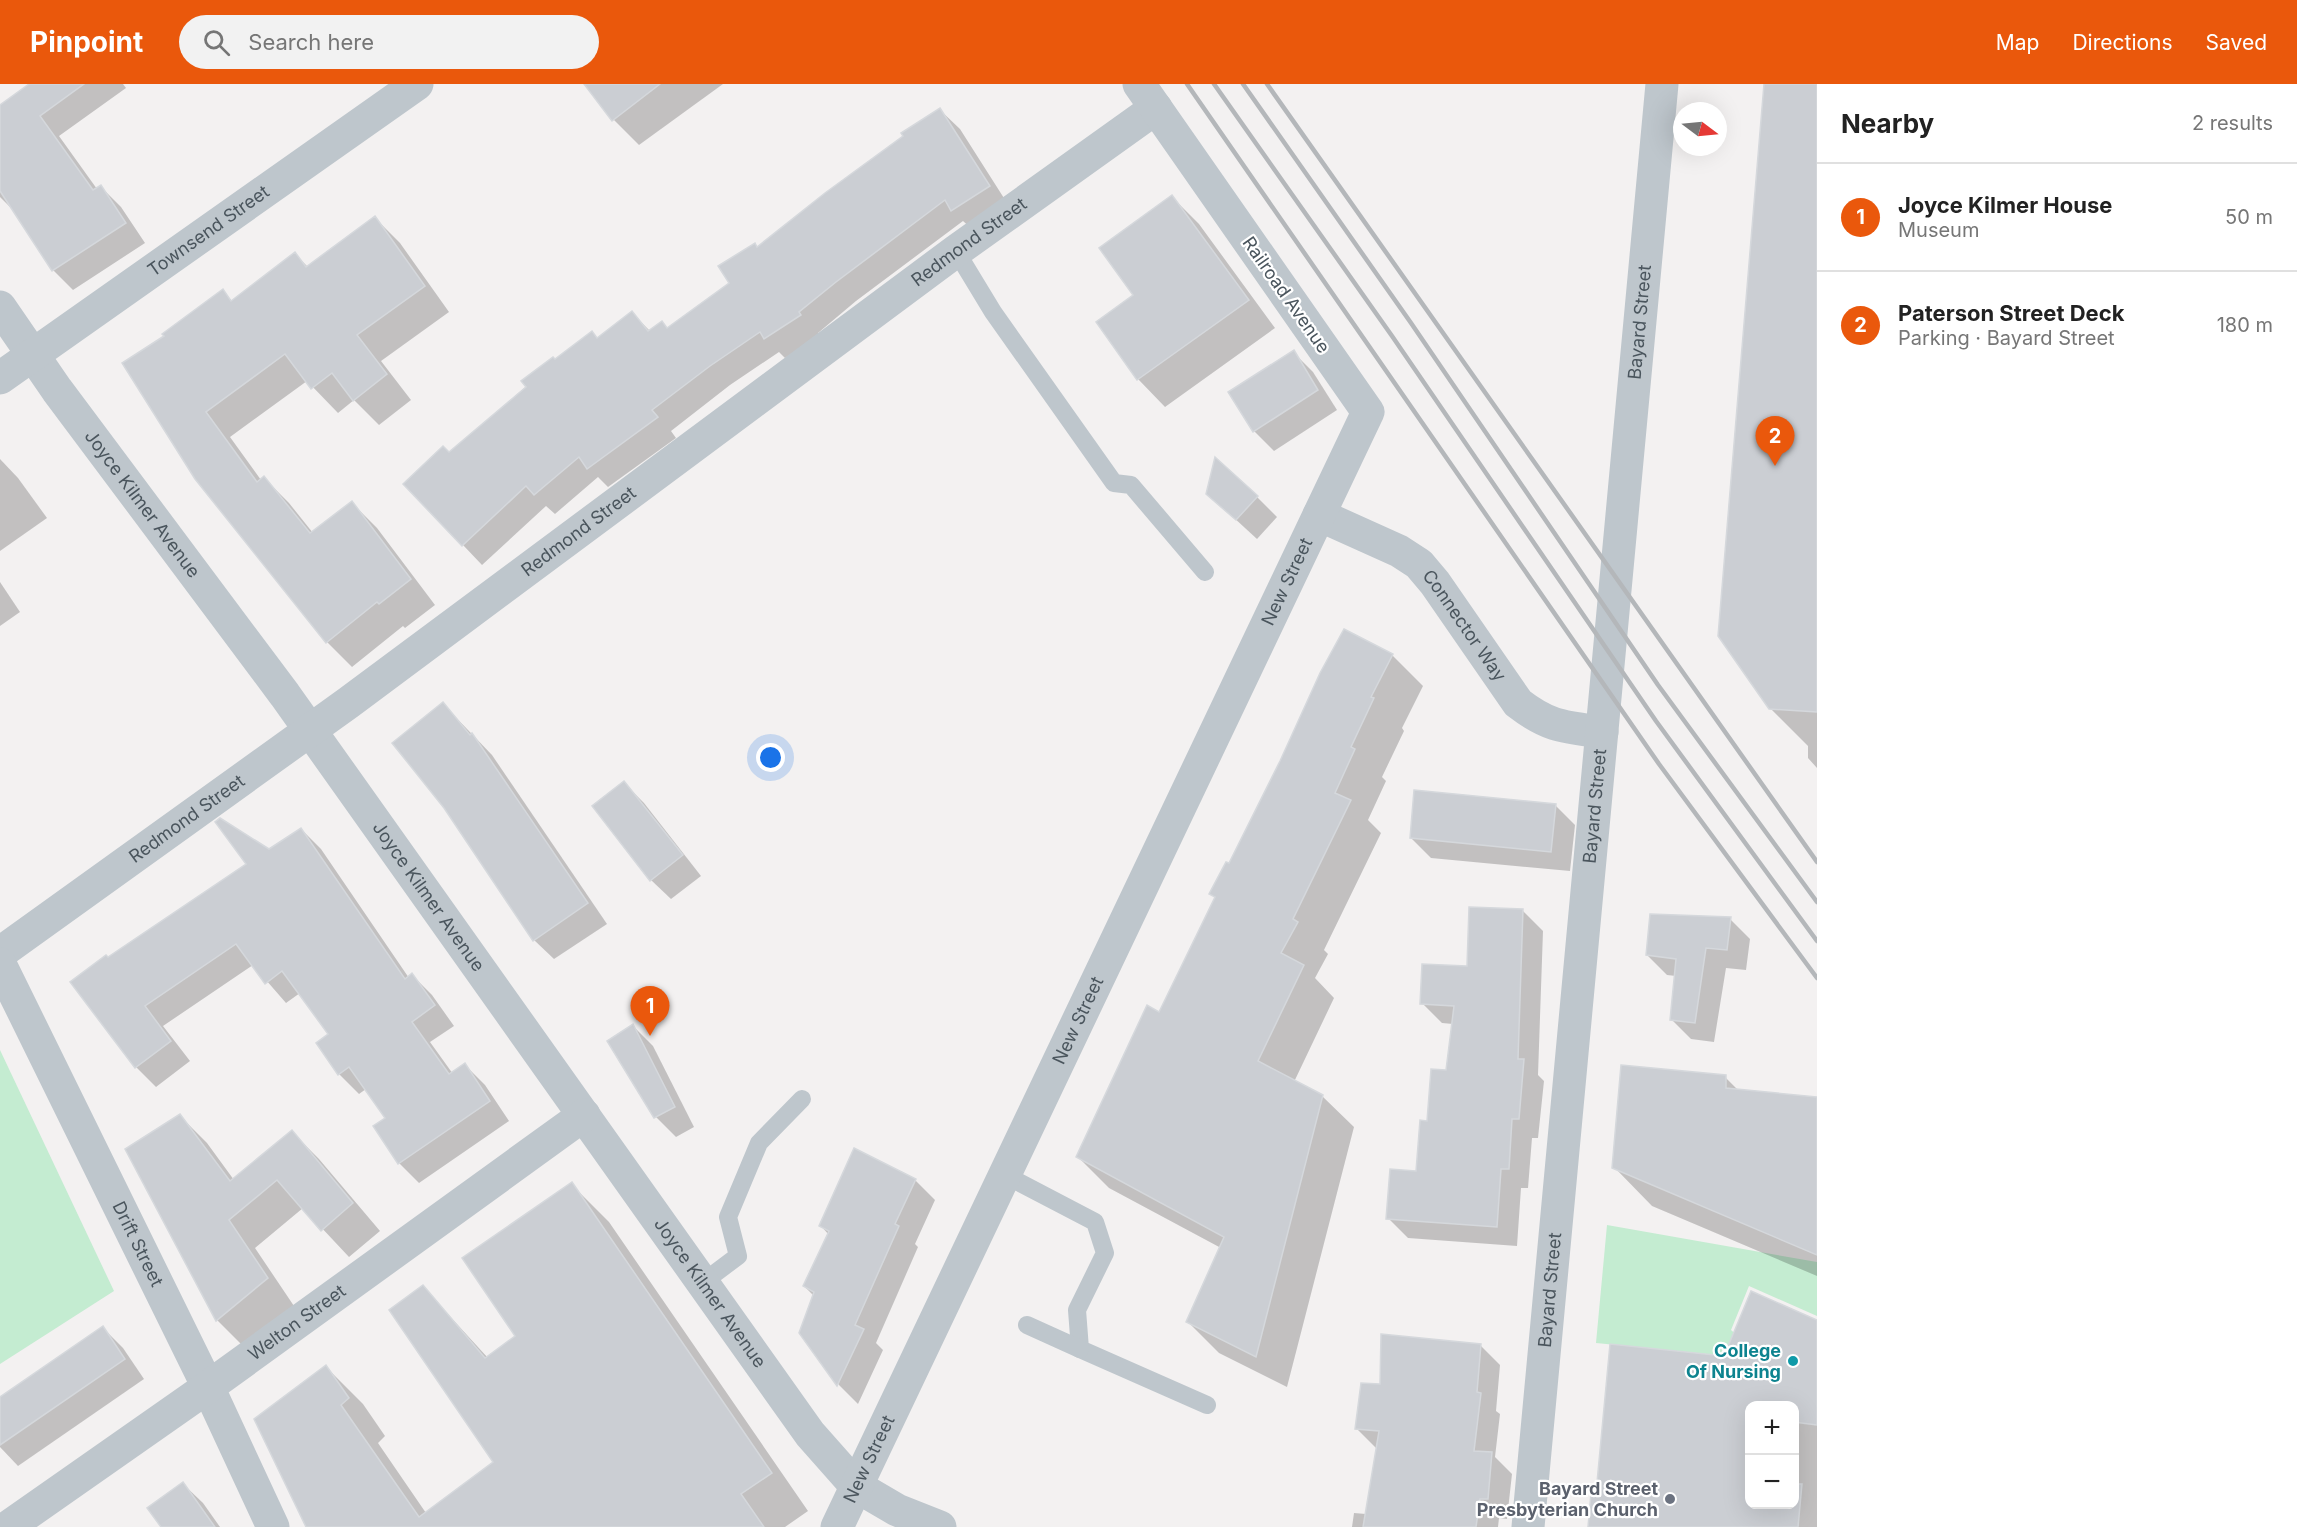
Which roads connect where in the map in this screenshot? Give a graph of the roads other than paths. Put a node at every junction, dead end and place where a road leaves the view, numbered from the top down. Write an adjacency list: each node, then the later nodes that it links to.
1 (417, 84): 6 (street, Townsend Street)
2 (1662, 84): 11 (street, Bayard Street)
3 (1148, 96): 4 (street, Redmond Street); 8 (street, Railroad Avenue)
4 (956, 251): 9 (lane); 10 (street, Redmond Street)
5 (0, 307): 6 (street, Joyce Kilmer Avenue)
6 (33, 355): 7 (street, Townsend Street); 10 (street, Joyce Kilmer Avenue)
7 (0, 378)
8 (1319, 515): 11 (street, Connector Way); 16 (street, New Street)
9 (1205, 573)
10 (309, 730): 12 (street, Redmond Street); 15 (street, Joyce Kilmer Avenue)
11 (1602, 732): 27 (street, Bayard Street)
12 (0, 953)
13 (0, 964): 20 (street, Drift Street)
14 (802, 1099): 17 (lane)
15 (584, 1115): 17 (street, Joyce Kilmer Avenue); 20 (street, Welton Street)
16 (1005, 1175): 19 (lane); 22 (street, New Street)
17 (702, 1283): 22 (street, Joyce Kilmer Avenue)
18 (1027, 1325): 19 (lane)
19 (1080, 1349): 21 (lane)
20 (208, 1387): 23 (street, Welton Street); 24 (street, Drift Street)
21 (1207, 1405)
22 (856, 1486): 25 (street, New Street); 26 (street, Joyce Kilmer Avenue)
23 (8, 1527)
24 (273, 1527)
25 (837, 1527)
26 (940, 1527)
27 (1527, 1527)

